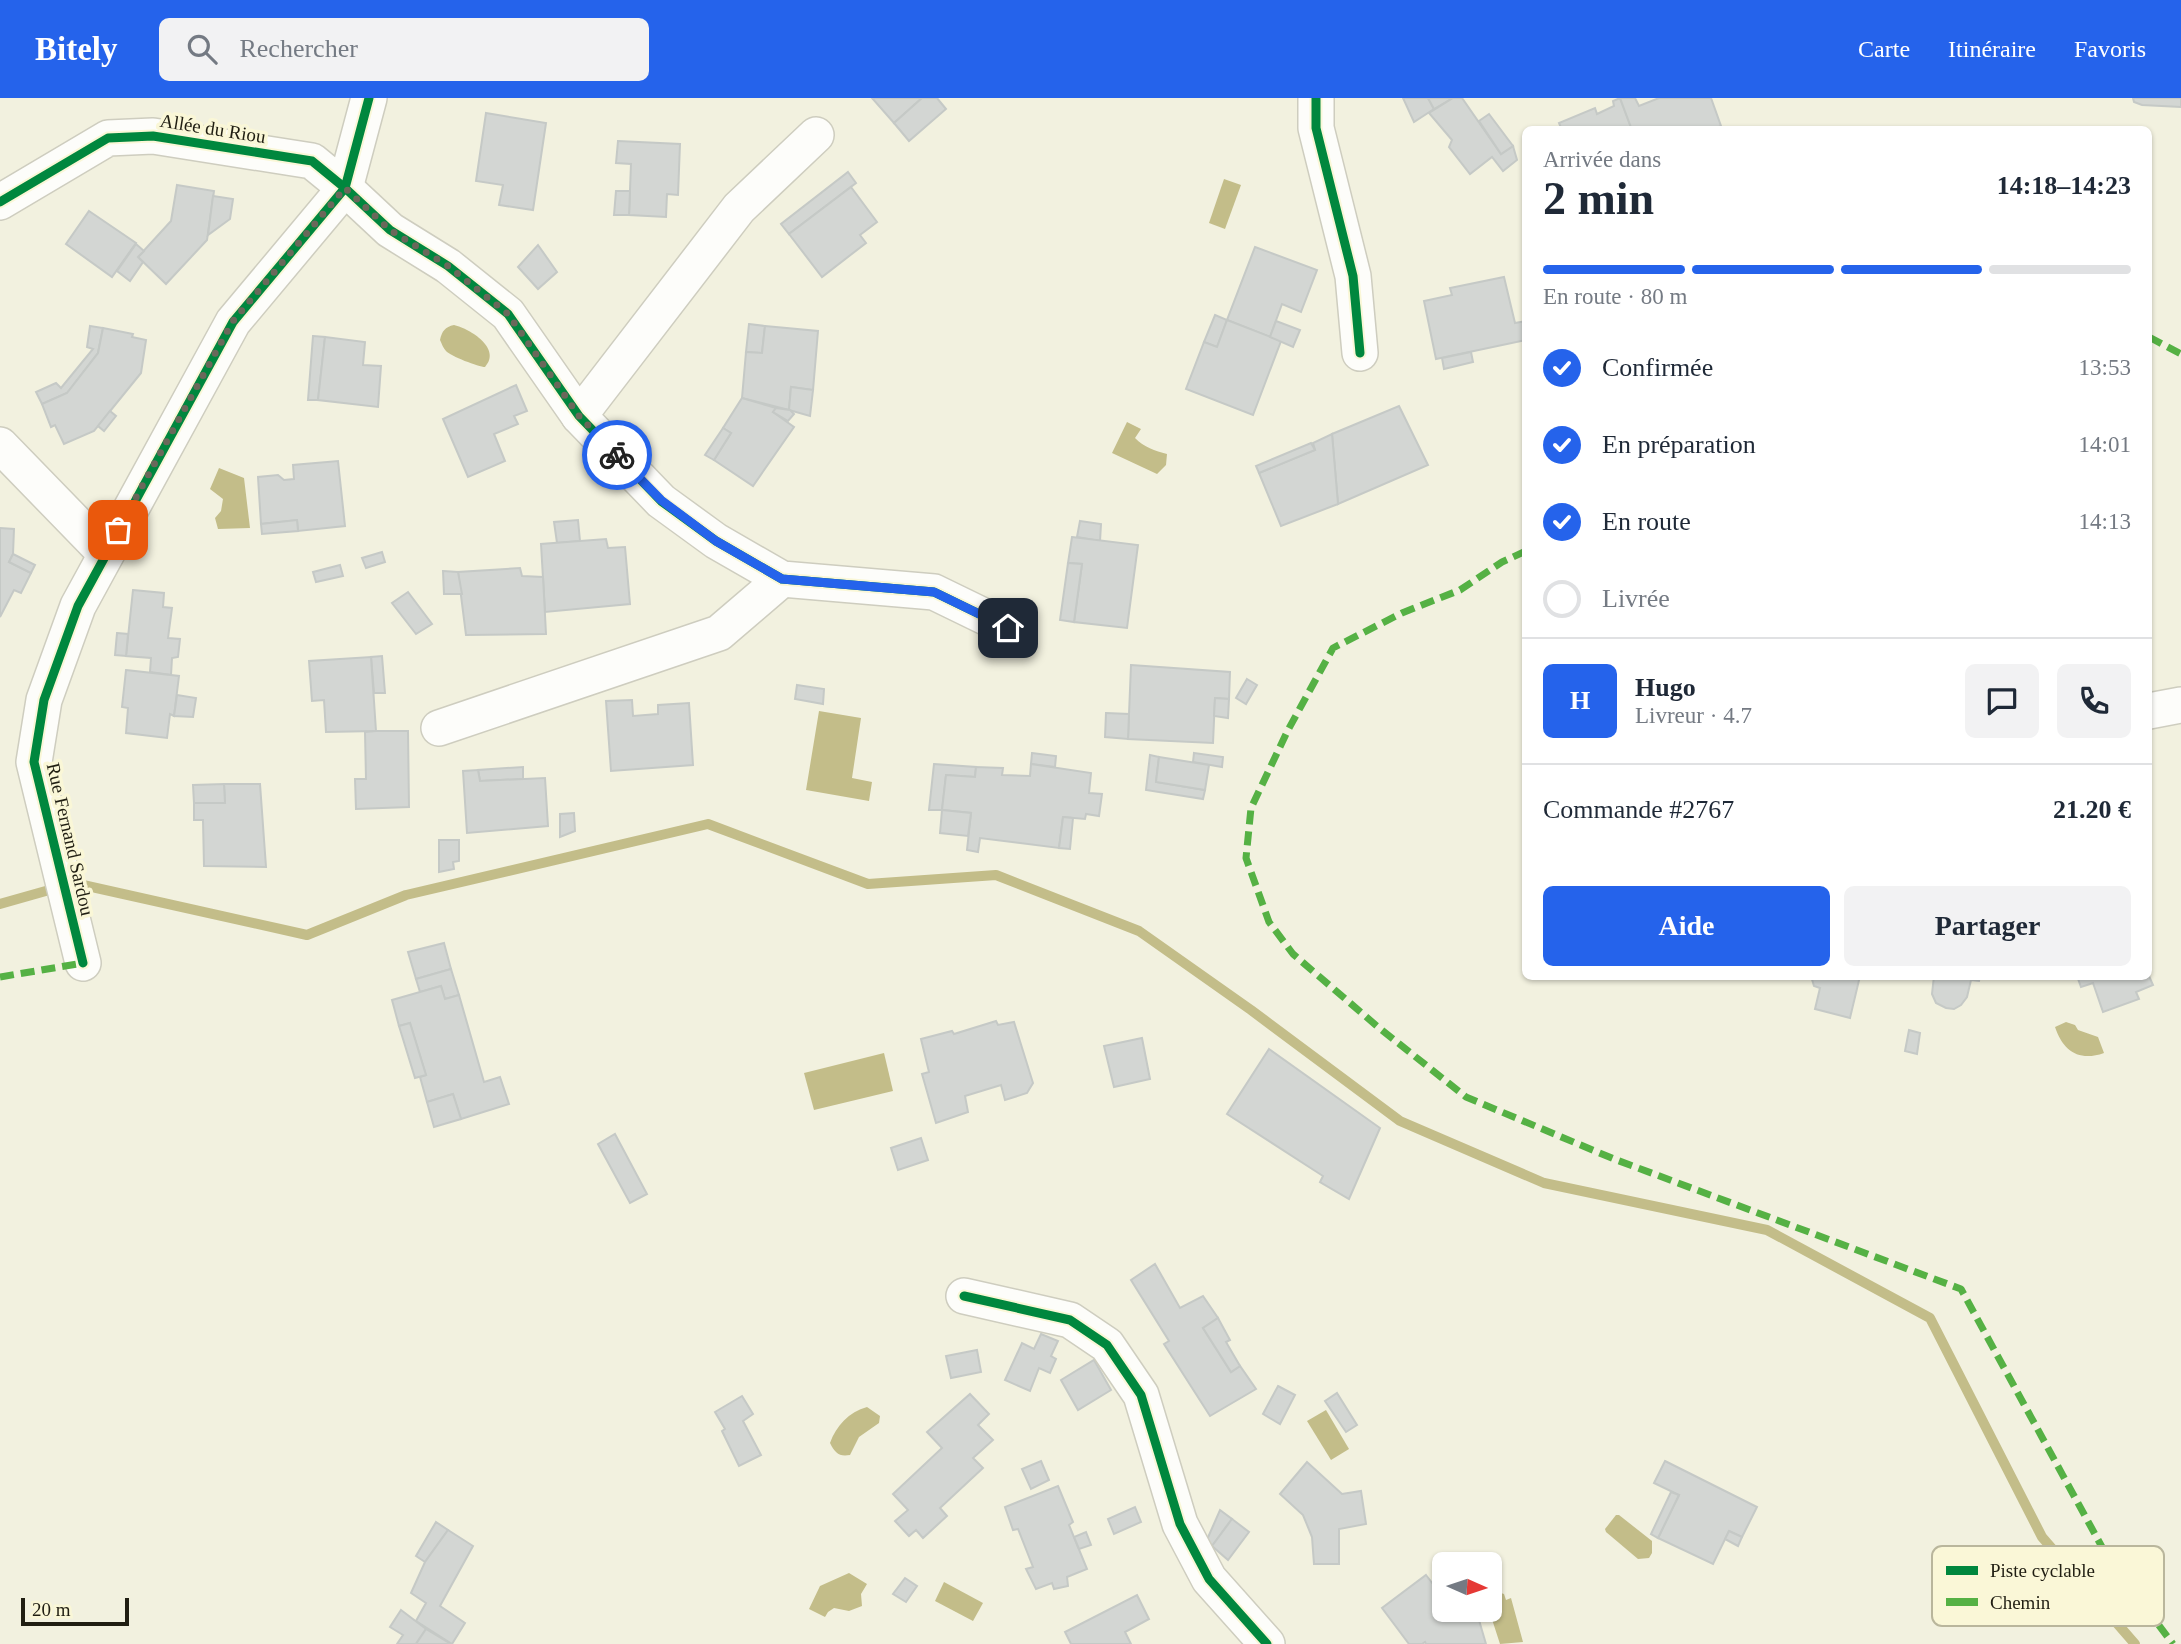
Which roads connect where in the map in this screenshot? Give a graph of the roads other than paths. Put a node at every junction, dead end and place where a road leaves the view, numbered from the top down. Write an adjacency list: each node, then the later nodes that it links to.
1 (369, 98): 4 (street, Rue Fernand Sardou)
2 (1316, 98): 6 (street)
3 (816, 135): 7 (street)
4 (345, 188): 5 (street, Allée du Riou); 7 (street, Allée du Riou); 9 (street, Rue Fernand Sardou)
5 (0, 202)
6 (1360, 353)
7 (579, 416): 10 (street, Allée du Riou)
8 (0, 445): 9 (street)
9 (106, 554): 15 (street, Rue Fernand Sardou)
10 (782, 579): 11 (street); 14 (street)
11 (1008, 628)
12 (2181, 705): 13 (street)
13 (2152, 710)
14 (439, 728)
15 (83, 963)
16 (964, 1296): 17 (street)
17 (1267, 1644)

